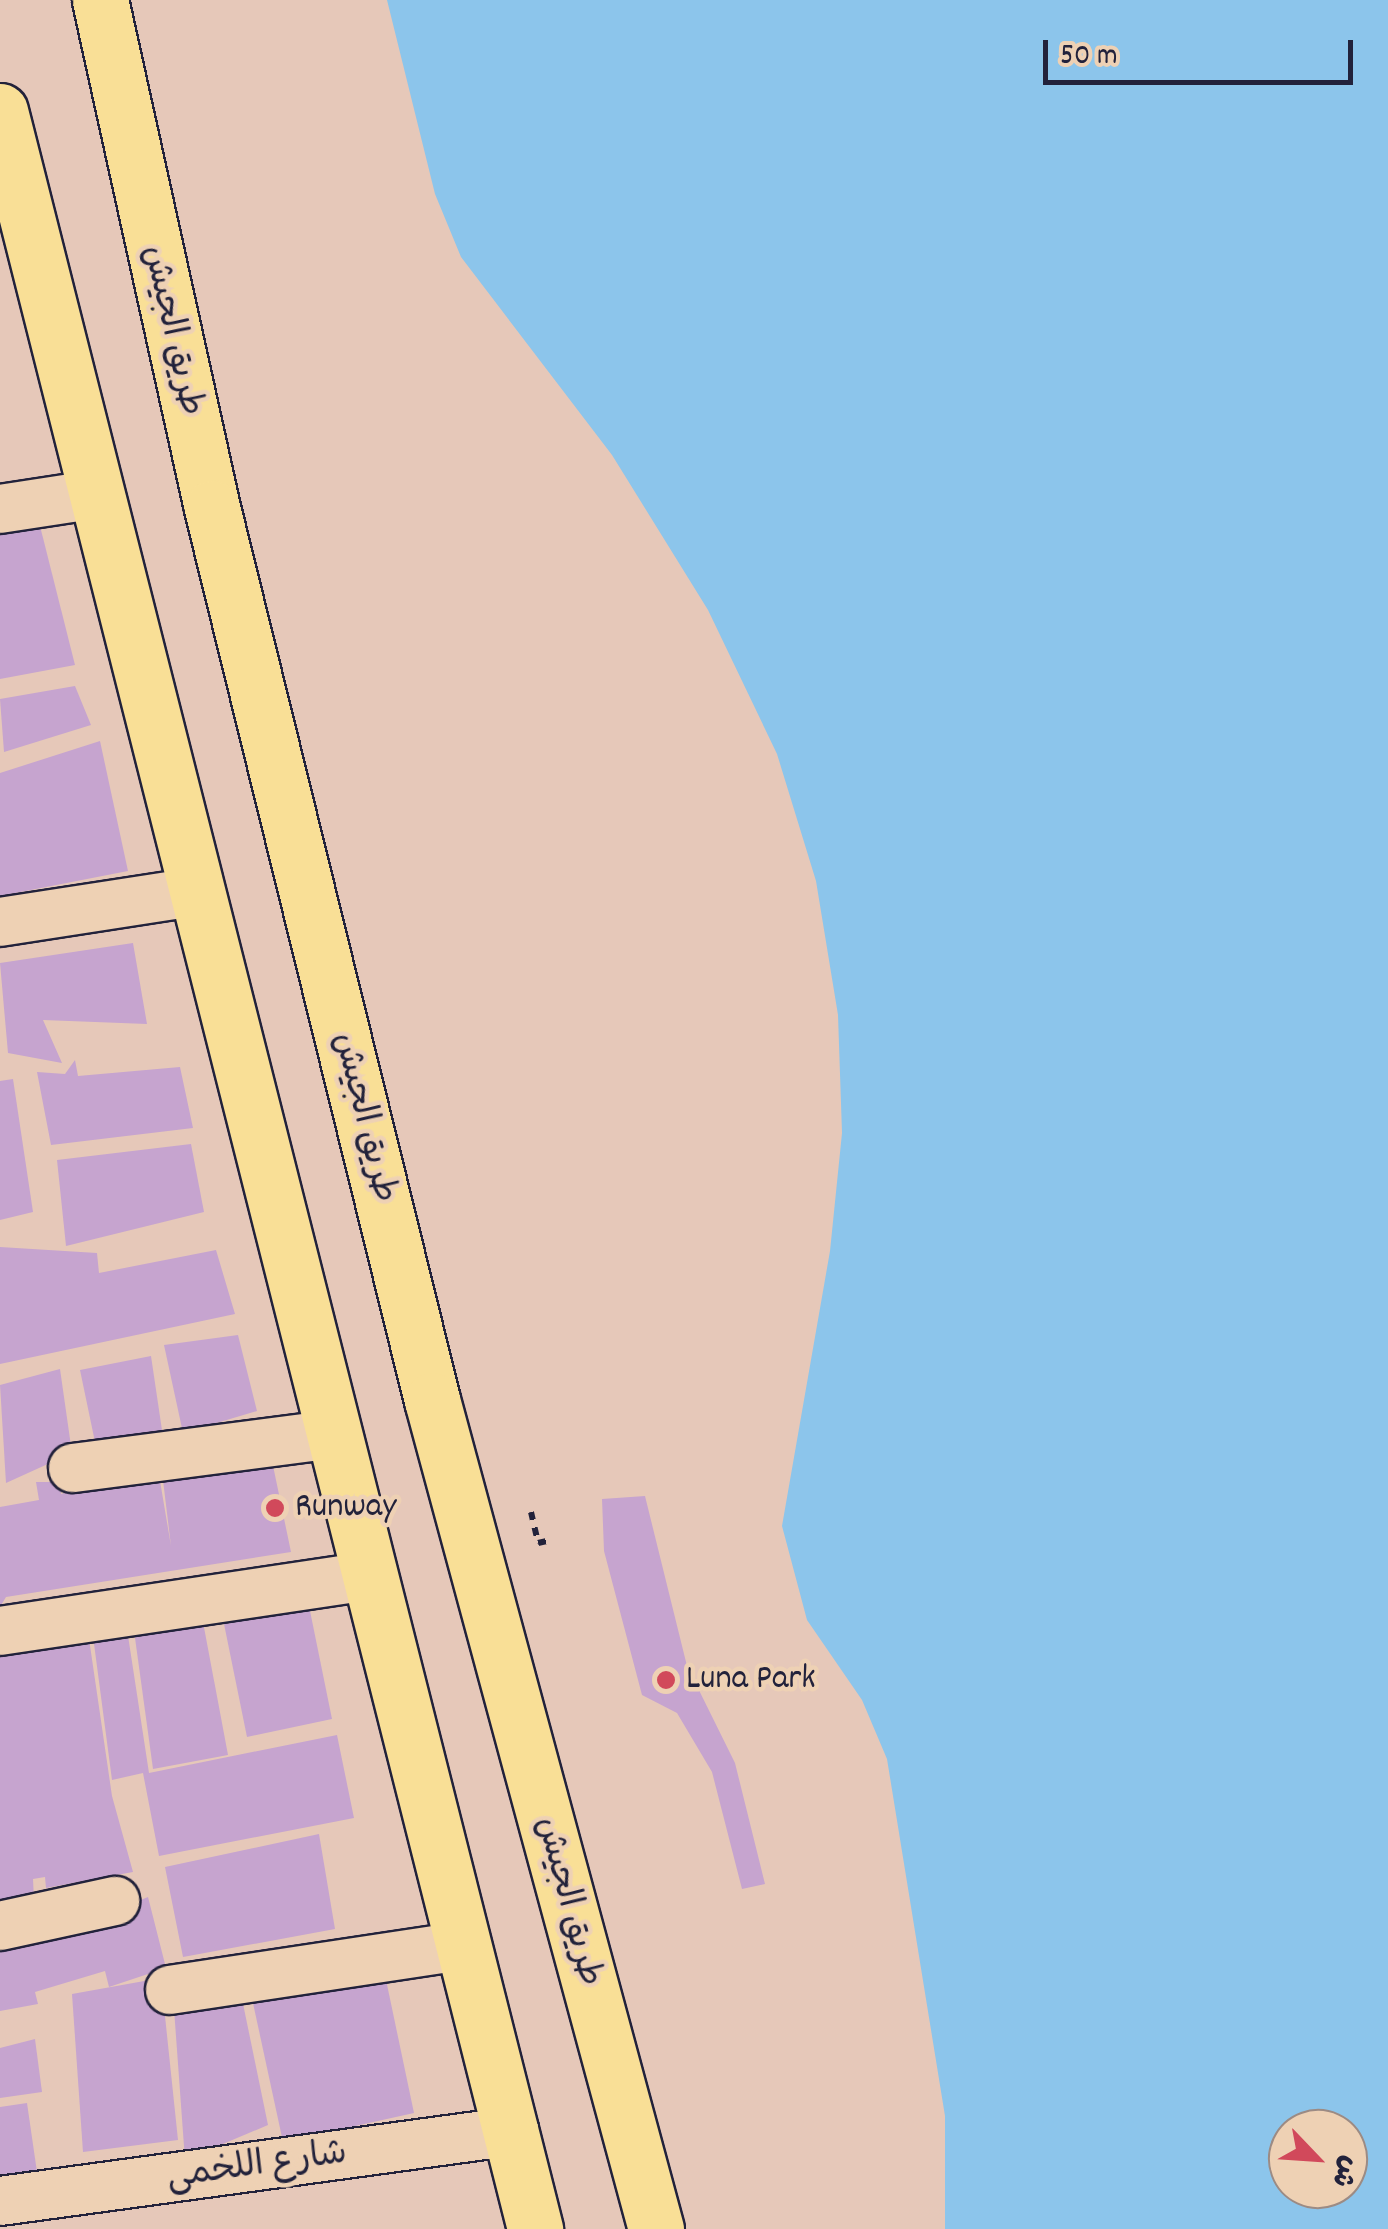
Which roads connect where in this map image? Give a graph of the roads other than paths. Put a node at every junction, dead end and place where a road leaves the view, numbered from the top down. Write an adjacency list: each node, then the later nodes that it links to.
1 (100, 0): 18 (highway, طريق الجيش)
2 (0, 111): 3 (highway)
3 (92, 494): 4 (street); 5 (highway)
4 (0, 509)
5 (194, 892): 6 (street); 7 (highway)
6 (0, 922)
7 (334, 1434): 8 (street); 9 (highway)
8 (74, 1468)
9 (370, 1576): 10 (street); 13 (highway)
10 (0, 1630)
11 (115, 1901): 12 (street)
12 (0, 1926)
13 (466, 1945): 14 (street); 15 (highway)
14 (170, 1990)
15 (514, 2131): 16 (street, شارع اللخمى); 17 (highway)
16 (0, 2201)
17 (534, 2229)
18 (656, 2229)

